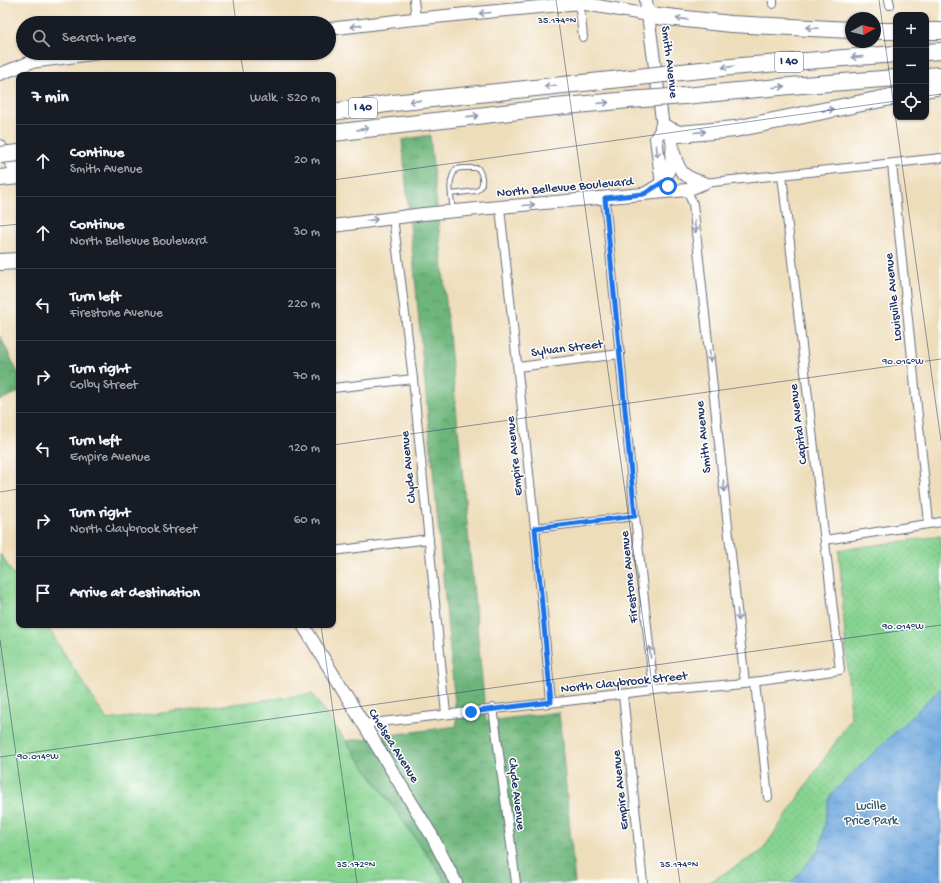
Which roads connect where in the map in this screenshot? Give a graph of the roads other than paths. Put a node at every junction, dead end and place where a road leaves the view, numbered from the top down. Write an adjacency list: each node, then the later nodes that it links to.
1 (414, 0): 4 (street)
2 (583, 1): 3 (main road); 4 (main road, one-way to 4); 11 (street)
3 (647, 8): 6 (highway, one-way to 3); 24 (main road, Smith Avenue)
4 (416, 19): 5 (main road, one-way to 5)
5 (336, 28)
6 (845, 30)
7 (881, 31): 8 (highway)
8 (893, 31)
9 (929, 31): 10 (highway)
10 (941, 31)
11 (583, 37)
12 (941, 50): 13 (highway)
13 (929, 52)
14 (893, 54): 23 (highway, I 40, one-way to 23, bridge)
15 (46, 60): 16 (main road)
16 (0, 74)
17 (941, 75): 18 (highway)
18 (929, 76)
19 (893, 78): 25 (highway, I 40, one-way to 19, bridge)
20 (941, 86): 21 (highway)
21 (929, 88)
22 (893, 97): 24 (highway, one-way to 22)
23 (336, 112)
24 (663, 127): 27 (main road, Smith Avenue); 36 (main road, Smith Avenue, one-way to 36)
25 (336, 134)
26 (0, 146): 32 (main road)
27 (672, 148): 36 (main road, Smith Avenue); 37 (main road)
28 (16, 153): 29 (highway, bridge)
29 (0, 155)
30 (941, 158): 31 (street, North Bellevue Boulevard)
31 (892, 164): 34 (street, North Bellevue Boulevard); 54 (street, Louisville Avenue)
32 (16, 170)
33 (16, 175): 35 (highway)
34 (782, 175): 37 (street, North Bellevue Boulevard); 57 (street, Capital Avenue)
35 (0, 178)
36 (663, 182): 38 (main road); 40 (main road)
37 (704, 183): 38 (main road, North Bellevue Boulevard)
38 (682, 190): 40 (main road, North Bellevue Boulevard); 62 (street, Smith Avenue, one-way to 62)
39 (451, 194): 39 (lane); 43 (lane)
40 (644, 194): 41 (main road, North Bellevue Boulevard)
41 (605, 198): 42 (main road, North Bellevue Boulevard, one-way to 41); 48 (street, Firestone Avenue)
42 (500, 208): 43 (main road, North Bellevue Boulevard); 49 (street, Empire Avenue)
43 (454, 212): 44 (main road, North Bellevue Boulevard)
44 (393, 217): 45 (main road, North Bellevue Boulevard, one-way to 44); 50 (street, Clyde Avenue)
45 (336, 226)
46 (16, 261): 47 (highway)
47 (0, 262)
48 (620, 354): 49 (street, Sylvan Street); 52 (street, Firestone Avenue)
49 (518, 367): 55 (street, Empire Avenue)
50 (413, 379): 51 (street); 56 (street, Clyde Avenue)
51 (336, 388)
52 (635, 516): 55 (street); 63 (street, Firestone Avenue, one-way to 52)
53 (941, 522): 54 (street)
54 (929, 523): 57 (street)
55 (535, 528): 65 (street, Empire Avenue)
56 (428, 538): 58 (street); 67 (street, Clyde Avenue)
57 (825, 540): 60 (street, Capital Avenue)
58 (336, 551)
59 (305, 628): 68 (main road, Chelsea Avenue)
60 (840, 670): 61 (street, North Claybrook Street)
61 (756, 682): 62 (street, North Claybrook Street); 69 (street)
62 (745, 683): 63 (street, North Claybrook Street)
63 (654, 691): 64 (street, North Claybrook Street)
64 (623, 695): 65 (street, North Claybrook Street); 72 (street, Empire Avenue)
65 (551, 702): 66 (street, North Claybrook Street)
66 (493, 708): 67 (street, North Claybrook Street); 71 (street, Clyde Avenue)
67 (446, 714): 68 (street, North Claybrook Street)
68 (363, 724): 70 (main road, Chelsea Avenue)
69 (768, 797)
70 (456, 883)
71 (516, 883)
72 (643, 883)

